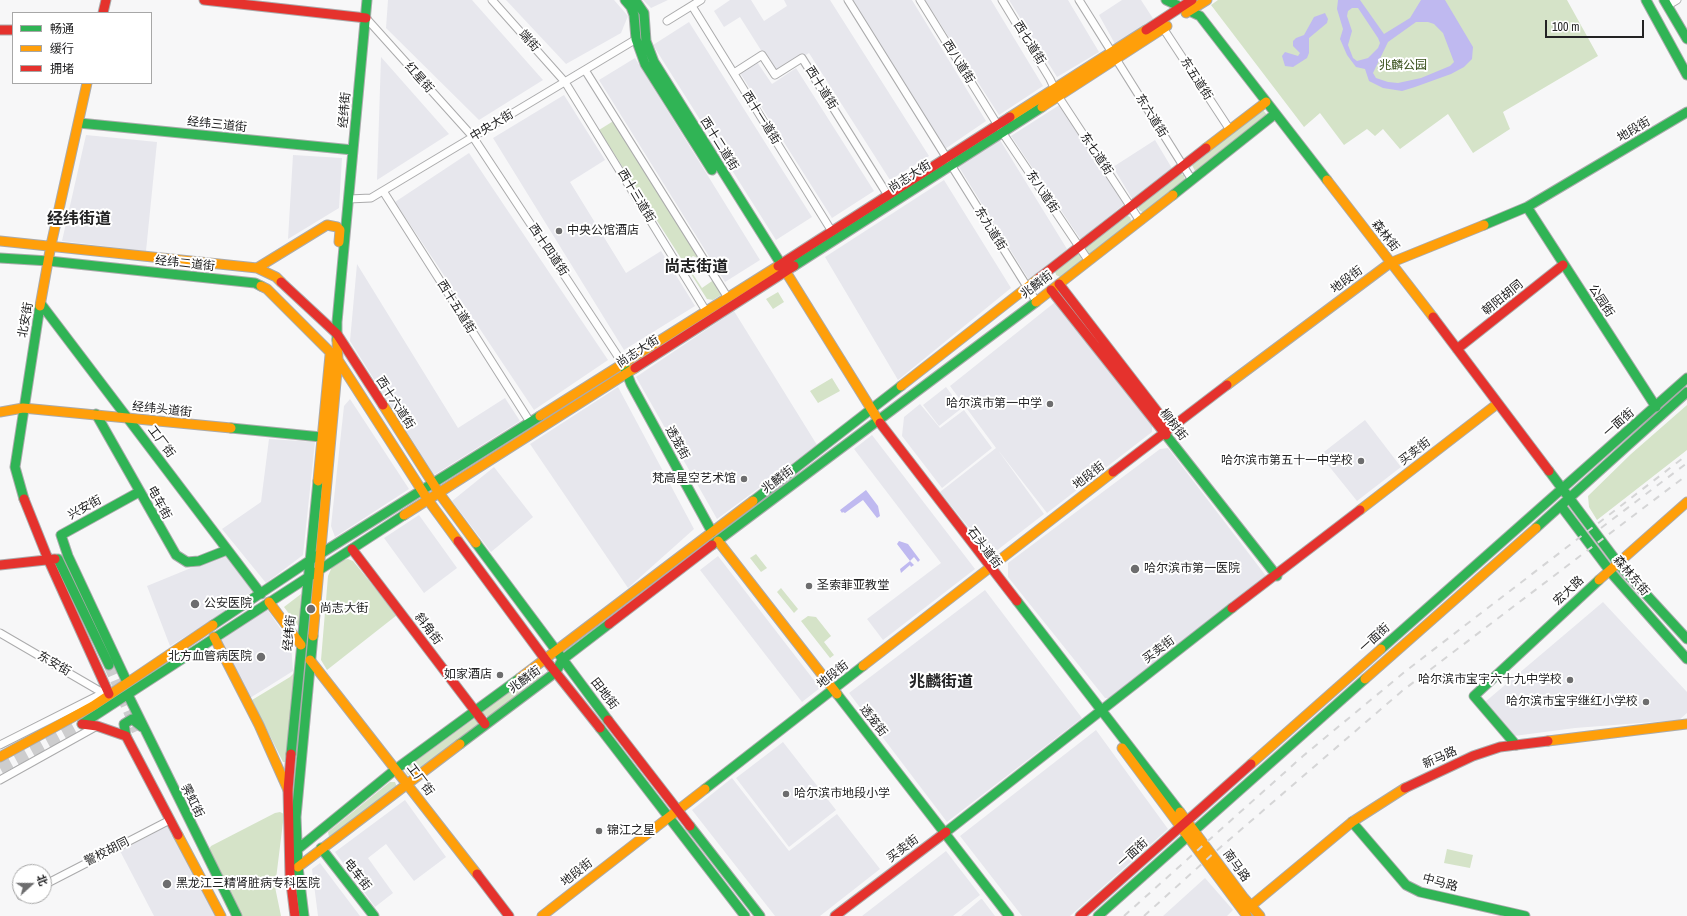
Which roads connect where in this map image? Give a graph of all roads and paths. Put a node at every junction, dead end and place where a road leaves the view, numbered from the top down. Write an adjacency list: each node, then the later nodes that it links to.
1 (106, 0): 21 (main road)
2 (204, 0): 22 (main road)
3 (367, 0): 22 (main road, 经纬街)
4 (492, 0): 34 (street, 端街)
5 (625, 0): 28 (main road, 西十二道街)
6 (635, 0): 65 (main road, 西十二道街)
7 (701, 0): 18 (street)
8 (848, 0): 47 (street, 东九道街)
9 (920, 0): 42 (street, 西八道街)
10 (1002, 0): 36 (street, 西七道街)
11 (1079, 0): 29 (street, 东六道街)
12 (1166, 0): 19 (main road, 森林街)
13 (1192, 0): 19 (main road, 尚志大街)
14 (1206, 0): 20 (main road, 尚志大街)
15 (1646, 0): 33 (main road)
16 (1677, 0): 17 (street)
17 (1666, 3): 27 (main road)
18 (692, 6): 23 (street); 32 (street, 西十一道街)
19 (1180, 7): 20 (main road, 森林街); 29 (main road, 尚志大街)
20 (1189, 11): 24 (main road, 尚志大街); 38 (main road, 森林街)
21 (103, 12)
22 (366, 18): 45 (street, 红星街); 46 (main road, 经纬街)
23 (667, 21)
24 (1163, 28): 30 (main road, 尚志大街); 43 (street, 东五道街)
25 (0, 30): 26 (main road)
26 (12, 30)
27 (1687, 39)
28 (634, 40): 31 (street, 中央大街); 65 (main road, 西十二道街)
29 (1110, 51): 30 (street, 东六道街); 36 (main road, 尚志大街)
30 (1115, 59): 37 (main road, 尚志大街); 49 (street, 东六道街)
31 (585, 70): 34 (street, 中央大街); 72 (street)
32 (734, 73): 52 (street, 西十道街); 57 (street, 西十一道街)
33 (1687, 75)
34 (565, 82): 45 (street, 中央大街); 75 (street, 西十三道街)
35 (87, 84): 41 (main road, 北安街)
36 (1053, 88): 37 (street, 东七道街); 42 (main road, 尚志大街)
37 (1058, 96): 44 (main road, 尚志大街); 54 (street, 东七道街)
38 (1266, 102): 40 (main road, 森林街); 43 (main road, 兆麟街)
39 (1687, 112): 55 (main road, 地段街)
40 (1275, 114): 50 (main road, 兆麟街); 64 (main road, 森林街)
41 (79, 123): 46 (main road, 经纬三道街); 59 (main road, 北安街)
42 (997, 124): 44 (street, 东八道街); 47 (main road, 尚志大街)
43 (1230, 130): 49 (main road, 兆麟街)
44 (1002, 132): 48 (main road, 尚志大街); 60 (street, 东八道街)
45 (473, 137): 51 (street, 中央大街); 81 (street, 西十四道街)
46 (353, 150): 53 (main road, 经纬街)
47 (946, 156): 48 (street, 东九道街); 52 (main road, 尚志大街)
48 (950, 165): 68 (main road, 尚志大街); 70 (street, 东九道街)
49 (1183, 166): 50 (street, 东六道街); 54 (main road, 兆麟街)
50 (1192, 180): 56 (main road, 兆麟街)
51 (383, 191): 53 (street, 中央大街); 93 (street, 西十五道街)
52 (887, 194): 57 (main road, 尚志大街)
53 (349, 199): 76 (main road, 经纬街)
54 (1131, 206): 56 (street, 东七道街); 60 (main road, 兆麟街)
55 (1527, 207): 64 (main road, 地段街); 66 (main road, 公园街)
56 (1140, 221): 62 (main road, 兆麟街)
57 (831, 230): 65 (main road, 尚志大街)
58 (0, 241): 59 (main road, 经纬二道街)
59 (51, 246): 63 (main road, 北安街); 67 (main road, 经纬二道街)
60 (1079, 247): 62 (street, 东八道街); 70 (main road, 兆麟街)
61 (0, 258): 63 (main road, 经纬二道街)
62 (1088, 260): 69 (main road, 兆麟街)
63 (49, 261): 74 (main road, 北安街); 79 (main road, 经纬二道街)
64 (1390, 263): 78 (main road, 森林街); 94 (main road, 地段街)
65 (776, 265): 68 (main road, 石头道街); 72 (main road, 尚志大街)
66 (1563, 265): 78 (main road, 朝阳胡同); 86 (main road, 公园街)
67 (257, 268): 76 (main road); 77 (main road, 经纬二道街)
68 (782, 274): 82 (main road, 尚志大街); 89 (main road, 石头道街)
69 (1059, 284): 71 (main road, 兆麟街); 94 (main road, 柳树街)
70 (1027, 288): 73 (street, 东九道街); 89 (main road, 兆麟街)
71 (1051, 290): 73 (main road, 兆麟街); 94 (main road, 柳树街)
72 (728, 298): 75 (main road, 尚志大街)
73 (1036, 301): 92 (main road, 兆麟街)
74 (42, 304): 87 (main road, 北安街); 91 (main road, 工厂街)
75 (706, 311): 81 (main road, 尚志大街)
76 (337, 322): 77 (main road, 经纬街)
77 (337, 334): 80 (main road, 经纬街); 96 (main road, 西十六道街)
78 (1458, 349): 85 (main road, 森林街)
79 (330, 352): 80 (main road, 经纬二道街); 95 (main road, 经纬街)
80 (338, 360): 98 (main road, 西十六道街); 110 (main road, 经纬街)
81 (623, 364): 82 (main road, 透笼街); 93 (main road, 尚志大街)
82 (627, 373): 100 (main road, 尚志大街); 106 (main road, 透笼街)
83 (1687, 378): 86 (main road, 一面街)
84 (1687, 392): 101 (main road, 一面街)
85 (1497, 404): 97 (main road, 森林街); 120 (main road, 买卖街)
86 (1656, 407): 97 (main road, 一面街)
87 (23, 408): 88 (main road, 经纬头道街); 90 (main road, 经纬头道街); 112 (main road, 北安街)
88 (0, 412)
89 (869, 412): 92 (main road, 石头道街); 106 (main road, 兆麟街)
90 (96, 414): 91 (main road, 经纬头道街); 99 (main road, 电车街)
91 (128, 418): 95 (main road, 经纬头道街); 109 (main road, 工厂街)
92 (876, 421): 107 (main road, 兆麟街); 116 (main road, 石头道街)
93 (530, 422): 96 (main road, 尚志大街)
94 (1167, 431): 116 (main road, 地段街); 120 (main road, 柳树街)
95 (321, 437): 113 (main road, 经纬街)
96 (433, 484): 98 (main road, 尚志大街); 100 (main road, 田地街)
97 (1562, 489): 101 (main road, 森林东街); 156 (main road, 一面街)
98 (423, 491): 102 (main road, 西十六道街); 110 (main road, 尚志大街)
99 (139, 492): 109 (main road, 电车街); 111 (main road, 兴安街)
100 (439, 493): 102 (main road, 尚志大街); 127 (main road, 田地街)
101 (1570, 498): 104 (main road, 一面街); 115 (main road, 森林东街)
102 (428, 500): 108 (main road, 尚志大街); 128 (main road, 田地街)
103 (1687, 502): 115 (main road, 宏大路)
104 (1561, 506): 118 (main road, 森林东街); 157 (main road, 一面街)
105 (1687, 511): 115 (main road, 宏大路)
106 (712, 532): 127 (main road, 兆麟街)
107 (718, 541): 131 (main road, 兆麟街); 135 (main road, 透笼街)
108 (352, 549): 117 (main road, 尚志大街); 138 (main road, 斜角街)
109 (227, 550): 121 (main road, 工厂街)
110 (321, 555): 113 (main road, 尚志大街); 117 (main road, 经纬街)
111 (68, 556): 112 (main road); 134 (main road)
112 (53, 559): 114 (main road); 132 (main road); 136 (main road)
113 (309, 561): 119 (main road, 经纬街); 121 (main road, 尚志大街)
114 (0, 565)
115 (1619, 565): 118 (main road, 宏大路); 125 (main road, 森林东街)
116 (989, 569): 135 (main road, 地段街); 139 (main road, 石头道街)
117 (320, 570): 119 (main road, 尚志大街); 130 (main road, 经纬街)
118 (1611, 573): 129 (main road, 森林东街); 146 (main road, 宏大路)
119 (308, 576): 122 (main road, 尚志大街); 126 (main road, 经纬街)
120 (1277, 576): 139 (main road, 买卖街)
121 (261, 594): 134 (main road, 尚志大街)
122 (269, 602): 124 (main road, 尚志大街); 126 (main road)
123 (0, 633): 136 (street, 东安街)
124 (214, 637): 137 (main road, 尚志大街); 151 (main road)
125 (1687, 639)
126 (301, 646): 151 (main road, 经纬街)
127 (556, 652): 128 (main road, 兆麟街); 131 (main road, 田地街)
128 (545, 659): 133 (main road, 田地街); 138 (main road, 兆麟街)
129 (1687, 659)
130 (310, 660): 148 (main road, 工厂街); 160 (main road, 经纬街)
131 (562, 660): 133 (main road, 兆麟街); 152 (main road, 田地街)
132 (109, 665)
133 (556, 672): 140 (main road, 兆麟街); 153 (main road, 田地街)
134 (127, 682): 136 (main road, 尚志大街)
135 (834, 690): 152 (main road, 地段街); 158 (main road, 透笼街)
136 (106, 693): 145 (street, 尚志大街); 147 (main road, 尚志大街)
137 (128, 695): 142 (main road, 尚志大街); 143 (main road, 霁虹街)
138 (475, 710): 140 (main road, 斜角街); 148 (main road, 兆麟街)
139 (1099, 711): 156 (main road, 石头道街); 158 (main road, 买卖街)
140 (485, 724): 150 (main road, 兆麟街)
141 (1687, 724): 146 (main road, 新马路)
142 (97, 726): 144 (main road); 149 (street)
143 (140, 730): 144 (main road); 167 (main road, 霁虹街); 168 (main road, 霁虹街)
144 (126, 736): 154 (main road)
145 (0, 745)
146 (1516, 746): 155 (main road, 新马路)
147 (0, 757)
148 (396, 769): 150 (main road, 工厂街); 160 (main road, 兆麟街)
149 (0, 780)
150 (408, 784): 161 (main road, 兆麟街); 172 (main road, 工厂街)
151 (288, 790): 162 (main road, 经纬街)
152 (680, 810): 153 (main road, 地段街); 175 (main road, 田地街)
153 (670, 817): 173 (main road, 地段街); 174 (main road, 田地街)
154 (170, 820): 164 (street, 警校胡同); 166 (main road)
155 (1352, 822): 165 (main road, 新马路); 181 (main road, 中马路)
156 (1184, 824): 157 (main road, 石头道街); 159 (main road, 石头道街); 178 (main road, 一面街)
157 (1194, 830): 159 (main road, 一面街); 165 (main road, 南马路)
158 (946, 832): 176 (main road, 买卖街); 177 (main road, 透笼街)
159 (1187, 836): 165 (main road, 南马路); 179 (main road, 一面街)
160 (297, 848): 162 (main road, 兆麟街); 163 (main road, 经纬街)
161 (321, 848): 163 (main road, 兆麟街); 171 (main road, 电车街)
162 (289, 856): 169 (main road, 经纬街)
163 (298, 867): 170 (main road, 经纬街)
164 (52, 881)
165 (1245, 913): 180 (main road, 南马路)
166 (221, 916)
167 (227, 916)
168 (237, 916)
169 (295, 916)
170 (304, 916)
171 (374, 916)
172 (509, 916)
173 (542, 916)
174 (745, 916)
175 (760, 916)
176 (835, 916)
177 (1009, 916)
178 (1080, 916)
179 (1098, 916)
180 (1260, 916)
181 (1525, 916)

